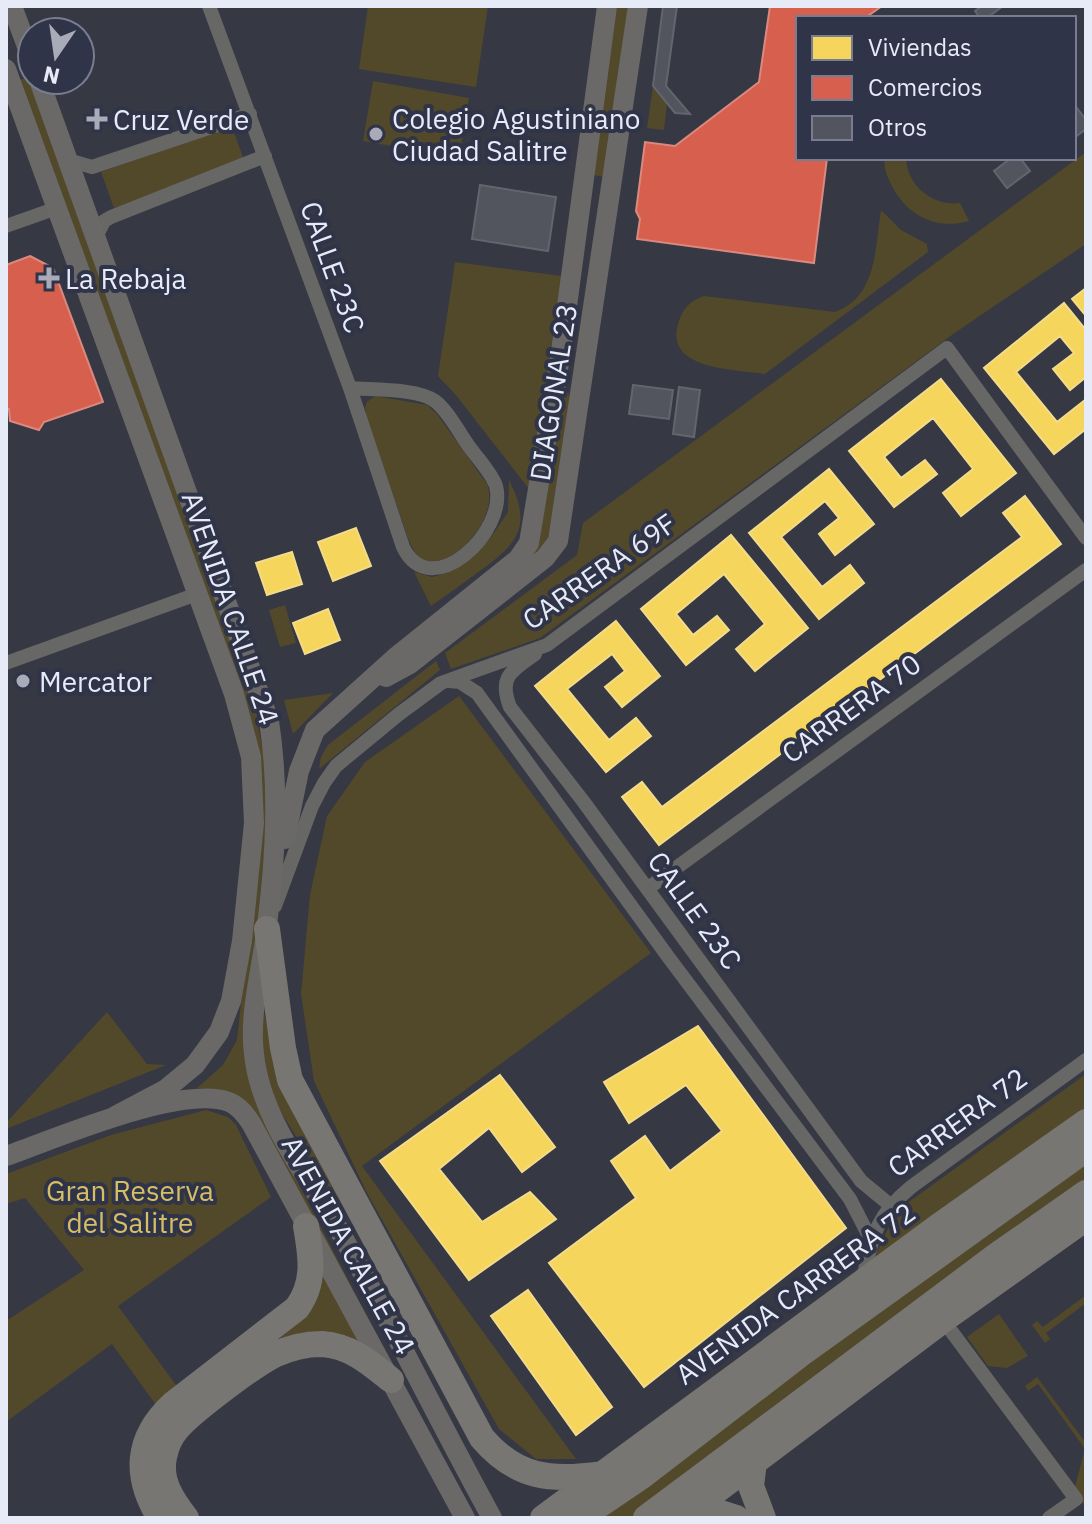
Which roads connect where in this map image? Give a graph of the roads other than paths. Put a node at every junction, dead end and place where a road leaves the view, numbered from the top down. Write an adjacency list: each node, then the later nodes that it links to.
1 (209, 6): 6 (street, CALLE 23C)
2 (607, 6): 12 (main road, DIAGONAL 23)
3 (638, 6): 14 (main road, DIAGONAL 23)
4 (6, 69): 9 (main road, AVENIDA CALLE 24)
5 (45, 96): 8 (main road, AVENIDA CALLE 24)
6 (250, 114): 7 (street, CALLE 23C); 8 (street)
7 (265, 156): 11 (street); 13 (street, CALLE 23C)
8 (68, 160): 11 (main road, AVENIDA CALLE 24)
9 (57, 208): 10 (street); 17 (main road, AVENIDA CALLE 24)
10 (6, 226)
11 (96, 237): 23 (main road, AVENIDA CALLE 24)
12 (561, 351): 14 (main road); 21 (main road, DIAGONAL 23)
13 (350, 388): 13 (street, CALLE 23C)
14 (579, 405): 21 (main road, DIAGONAL 23)
15 (1086, 538): 18 (street, CARRERA 69F)
16 (1086, 570): 22 (street, CARRERA 70)
17 (197, 594): 19 (street); 25 (main road, AVENIDA CALLE 24)
18 (547, 645): 20 (street, CARRERA 69F); 22 (street, CALLE 23C)
19 (6, 663)
20 (449, 681): 23 (street, CARRERA 69F); 36 (street, CALLE 23C)
21 (362, 691): 23 (main road, DIAGONAL 23)
22 (647, 889): 33 (street, CALLE 23C)
23 (267, 929): 30 (highway); 38 (main road, AVENIDA CALLE 24)
24 (1086, 1060): 33 (street, CARRERA 72)
25 (115, 1116): 28 (main road); 35 (main road, AVENIDA CALLE 24)
26 (1086, 1122): 29 (highway, AVENIDA CARRERA 72)
27 (1086, 1149): 32 (highway, AVENIDA CARRERA 72)
28 (9, 1155)
29 (1025, 1166): 32 (highway); 37 (highway, AVENIDA CARRERA 72)
30 (342, 1174): 38 (main road); 44 (highway)
31 (1086, 1193): 52 (highway)
32 (1012, 1202): 41 (highway, AVENIDA CARRERA 72)
33 (890, 1205): 36 (street, CARRERA 72)
34 (1086, 1218): 39 (highway)
35 (306, 1226): 40 (main road, AVENIDA CALLE 24); 46 (highway)
36 (871, 1240): 37 (street, CARRERA 72)
37 (862, 1285): 42 (highway, AVENIDA CARRERA 72)
38 (380, 1306): 49 (main road, AVENIDA CALLE 24)
39 (943, 1320): 43 (highway); 55 (street)
40 (391, 1380): 47 (highway); 48 (main road, AVENIDA CALLE 24)
41 (709, 1425): 42 (highway); 51 (highway, AVENIDA CARRERA 72)
42 (659, 1433): 44 (highway, AVENIDA CARRERA 72)
43 (754, 1462): 45 (highway); 54 (highway)
44 (602, 1474): 50 (highway, AVENIDA CARRERA 72)
45 (681, 1517): 53 (highway)
46 (160, 1518)
47 (186, 1518)
48 (465, 1518)
49 (492, 1518)
50 (543, 1518)
51 (580, 1518)
52 (646, 1518)
53 (736, 1518)
54 (763, 1518)
55 (1049, 1518)

